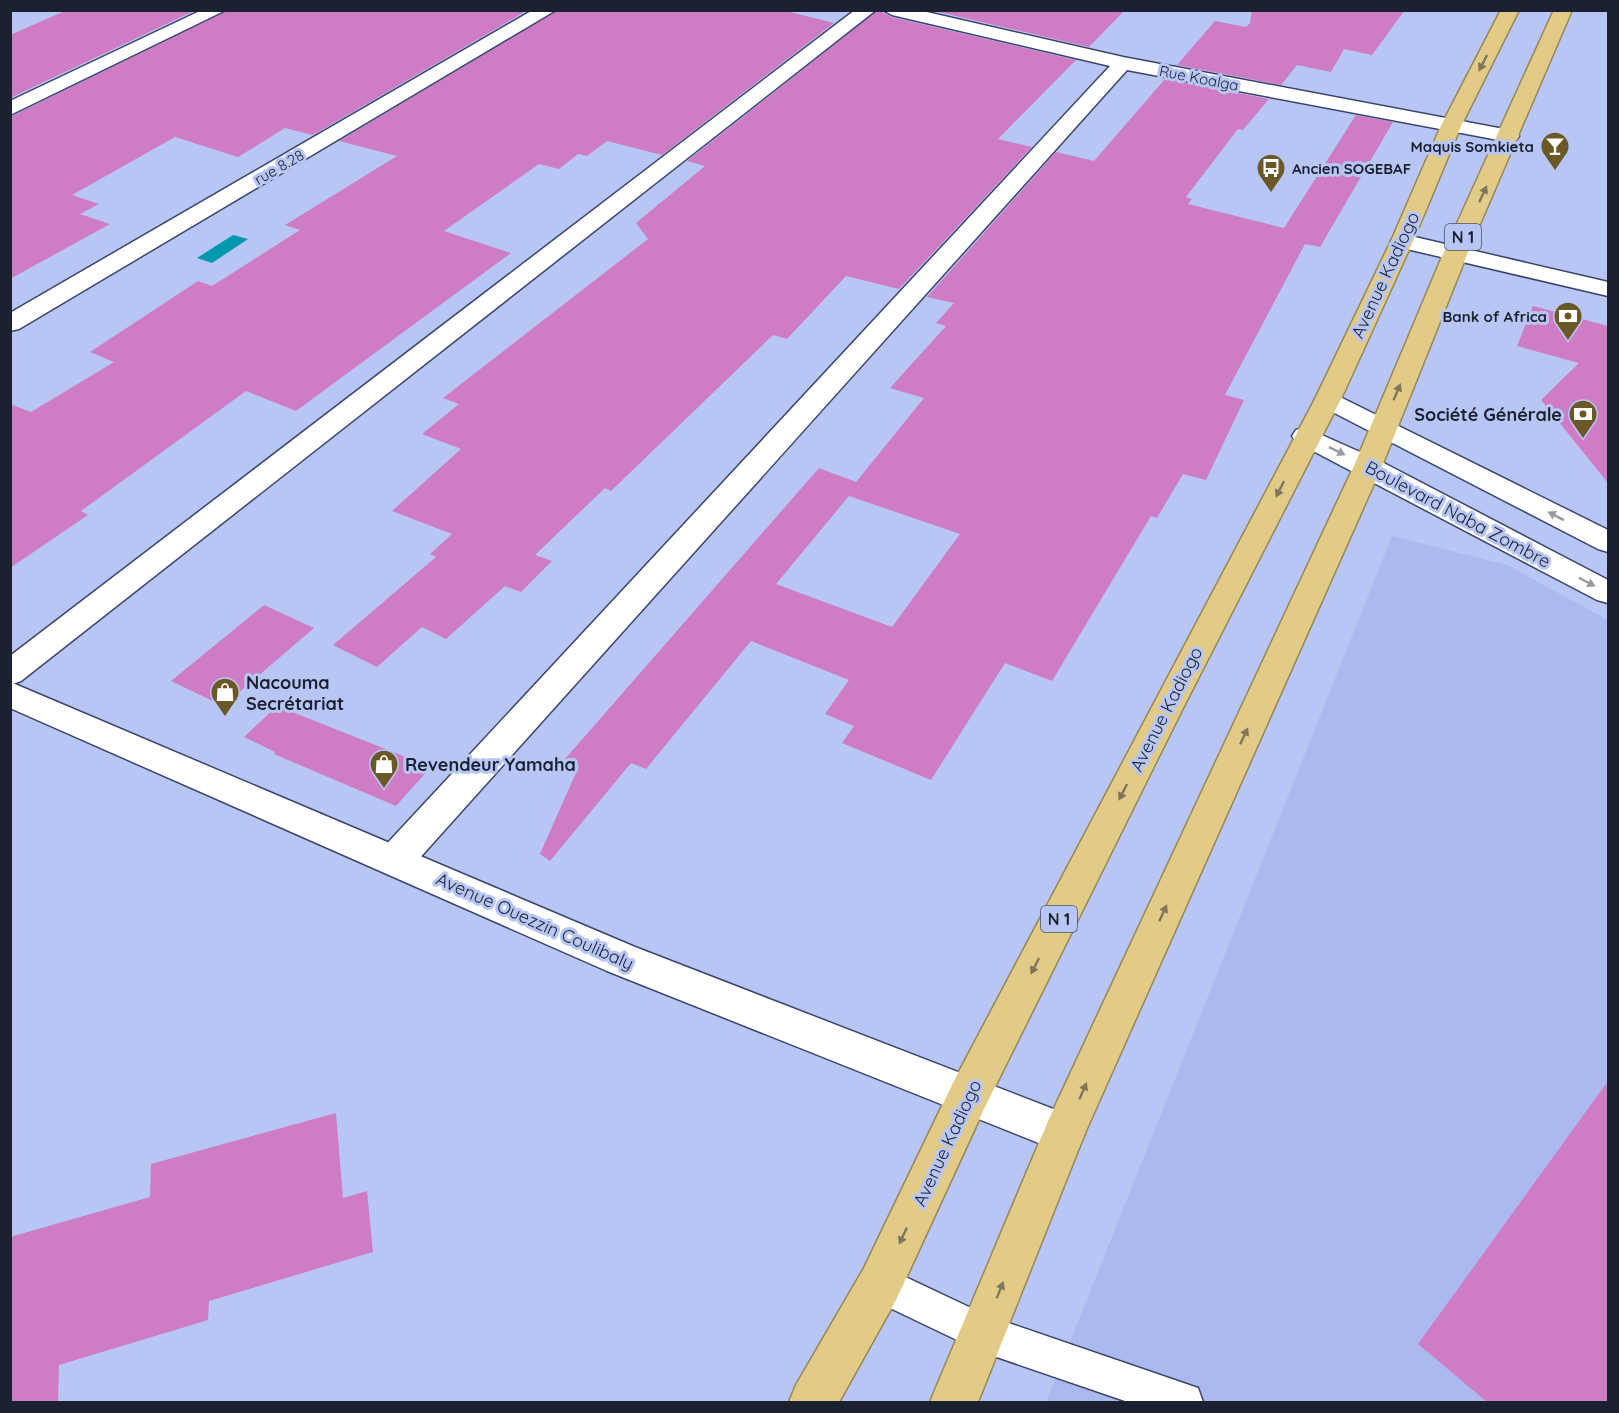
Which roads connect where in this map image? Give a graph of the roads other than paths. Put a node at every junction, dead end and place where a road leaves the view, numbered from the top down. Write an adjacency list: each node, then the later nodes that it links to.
1 (217, 10): 8 (street)
2 (547, 10): 14 (street, rue 8.28)
3 (867, 10): 21 (street)
4 (892, 10): 7 (street, Rue Koalga)
5 (1510, 10): 9 (highway, Avenue Kadiogo / N 1, one-way to 9)
6 (1563, 10): 10 (highway, N 1)
7 (1123, 63): 9 (street, Rue Koalga); 23 (street)
8 (10, 109)
9 (1451, 126): 10 (street, Rue Koalga); 11 (highway, Avenue Kadiogo / N 1)
10 (1509, 136): 12 (highway, N 1, one-way to 10)
11 (1402, 241): 12 (street); 15 (highway, Avenue Kadiogo / N 1)
12 (1456, 252): 13 (street); 16 (highway, N 1, one-way to 12)
13 (1608, 290)
14 (10, 324)
15 (1328, 399): 16 (street); 17 (highway, Avenue Kadiogo / N 1)
16 (1382, 427): 18 (highway, N 1); 19 (street, one-way to 16)
17 (1306, 436): 18 (street, Boulevard Naba Zombre, one-way to 18); 24 (highway, Avenue Kadiogo / N 1, one-way to 24)
18 (1368, 466): 20 (street, Boulevard Naba Zombre, one-way to 20); 25 (highway, N 1, one-way to 18)
19 (1608, 542)
20 (1608, 593)
21 (10, 673)
22 (10, 694): 23 (street, Avenue Ouezzin Coulibaly)
23 (395, 860): 24 (street, Avenue Ouezzin Coulibaly)
24 (968, 1097): 25 (street, Avenue Ouezzin Coulibaly); 26 (highway, Avenue Kadiogo / N 1, one-way to 26)
25 (1065, 1133): 27 (highway, N 1, one-way to 25)
26 (880, 1284): 27 (lane); 28 (highway, Avenue Kadiogo / N 1)
27 (982, 1333): 29 (highway, N 1); 30 (lane)
28 (813, 1402)
29 (954, 1402)
30 (1184, 1402)

